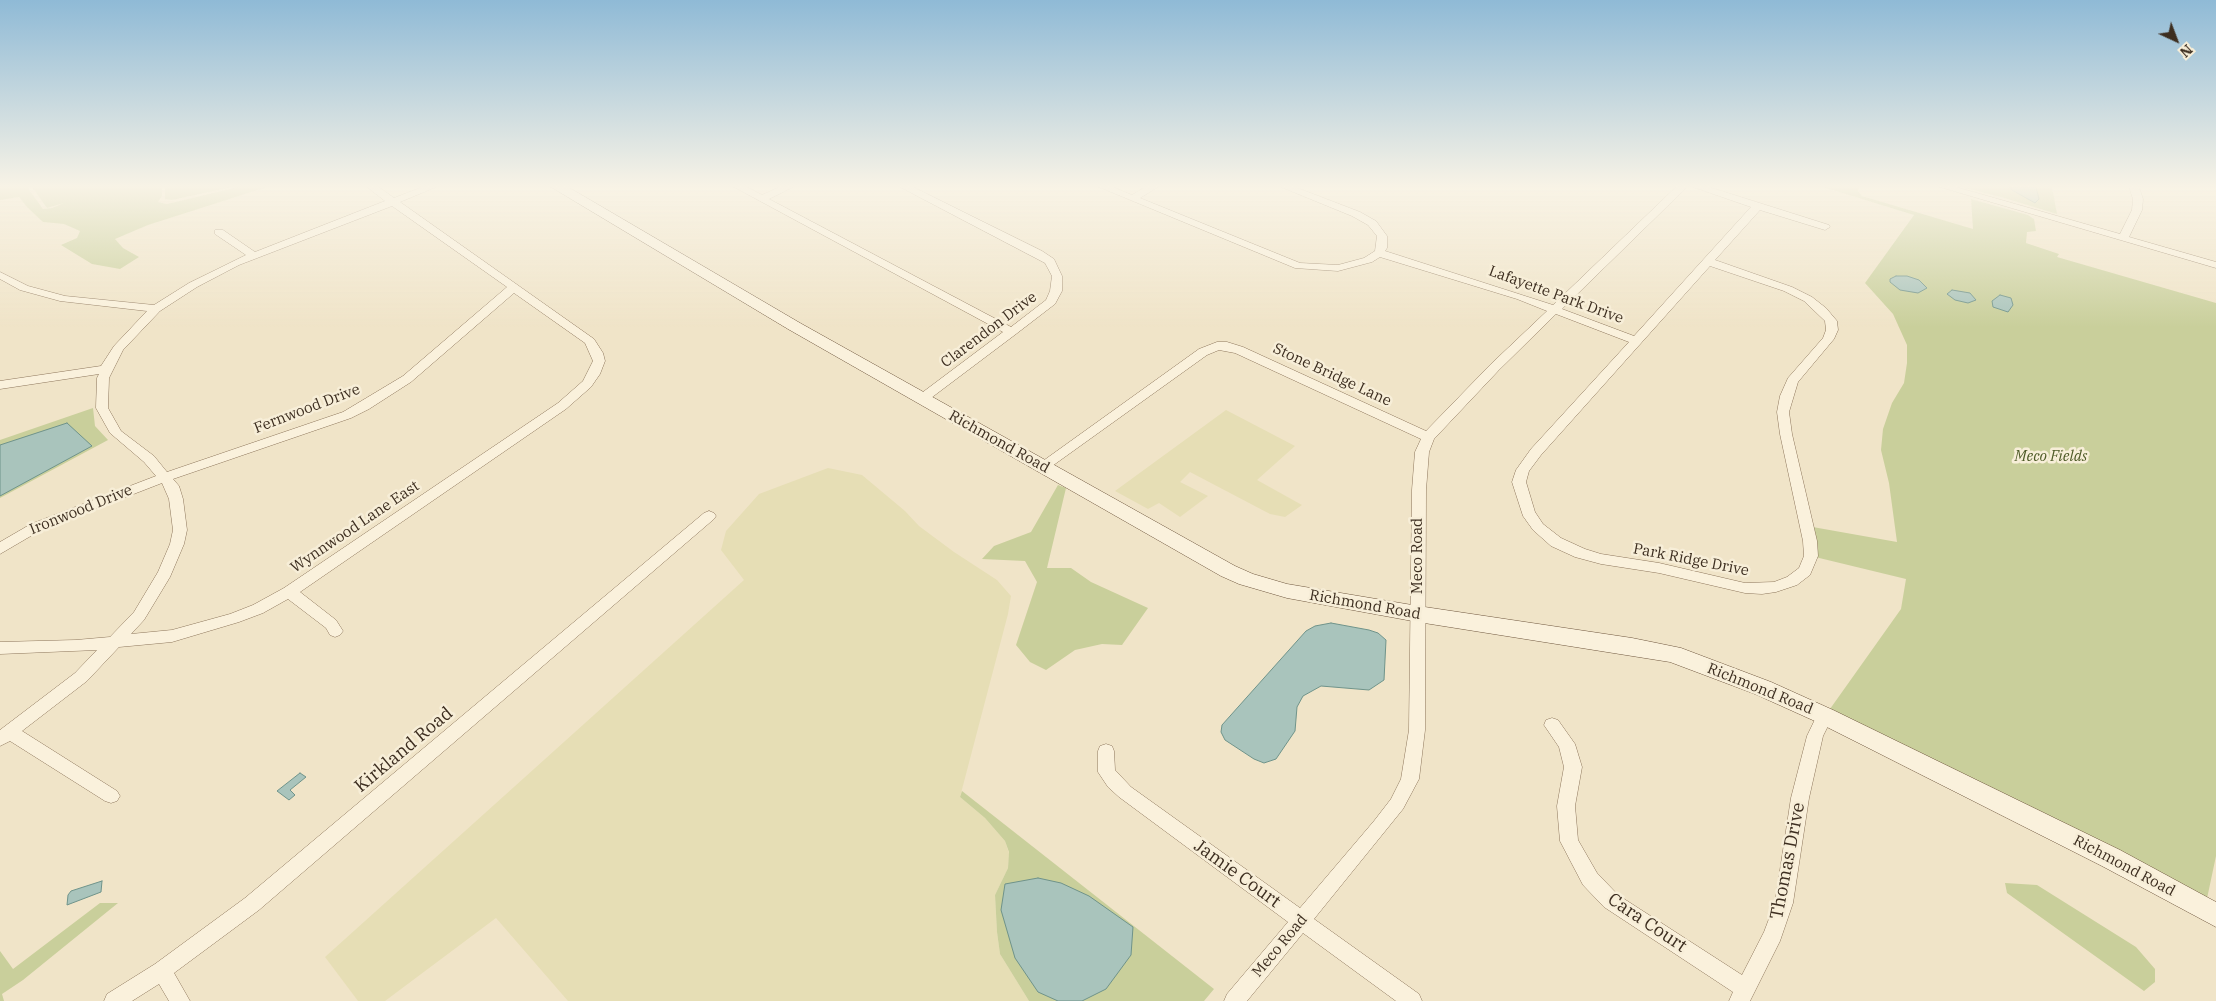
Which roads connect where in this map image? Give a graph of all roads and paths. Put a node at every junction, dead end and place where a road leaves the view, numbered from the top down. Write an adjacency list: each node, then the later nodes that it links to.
1 (222, 234): 15 (street)
2 (310, 234): 15 (street)
3 (438, 234): 19 (street)
4 (637, 234): 26 (street, Richmond Road)
5 (827, 234): 22 (street)
6 (999, 234): 22 (street, Clarendon Drive)
7 (1218, 234): 14 (street)
8 (1380, 234): 14 (street)
9 (1634, 234): 21 (street, Meco Road)
10 (1734, 234): 16 (street, Park Ridge Drive)
11 (2108, 234): 13 (street)
12 (2125, 234): 13 (street)
13 (2123, 238): 17 (street)
14 (1378, 253): 21 (street, Lafayette Park Drive)
15 (253, 255): 20 (street)
16 (1709, 262): 23 (street, Park Ridge Drive); 23 (street, Park Ridge Drive)
17 (2216, 265)
18 (0, 275): 20 (street)
19 (514, 288): 29 (street, Fernwood Drive); 32 (street, Wynnwood Lane East)
20 (156, 309): 24 (street)
21 (1555, 310): 23 (street, Lafayette Park Drive); 27 (street, Meco Road)
22 (1012, 332): 26 (street, Clarendon Drive)
23 (1637, 341)
24 (108, 366): 25 (street); 29 (street)
25 (0, 385)
26 (923, 398): 28 (street, Richmond Road)
27 (1428, 437): 28 (street, Stone Bridge Lane); 33 (street, Meco Road)
28 (1042, 466): 33 (street, Richmond Road)
29 (165, 477): 31 (street, Ironwood Drive); 35 (street)
30 (709, 516): 44 (street, Kirkland Road)
31 (0, 549)
32 (289, 592): 34 (street); 35 (street, Wynnwood Lane East)
33 (1418, 614): 37 (street, Richmond Road); 43 (street, Meco Road)
34 (335, 631)
35 (116, 641): 36 (street); 39 (street)
36 (0, 648)
37 (1825, 716): 42 (street, Richmond Road); 45 (street, Thomas Drive)
38 (1552, 725): 45 (street, Cara Court)
39 (5, 736): 41 (street)
40 (1106, 751): 43 (street, Jamie Court)
41 (110, 796)
42 (2216, 914)
43 (1301, 920): 48 (street, Meco Road); 49 (street, Jamie Court)
44 (162, 971): 46 (street, Kirkland Road); 47 (street)
45 (1742, 994)
46 (114, 1001)
47 (180, 1001)
48 (1234, 1001)
49 (1412, 1001)

